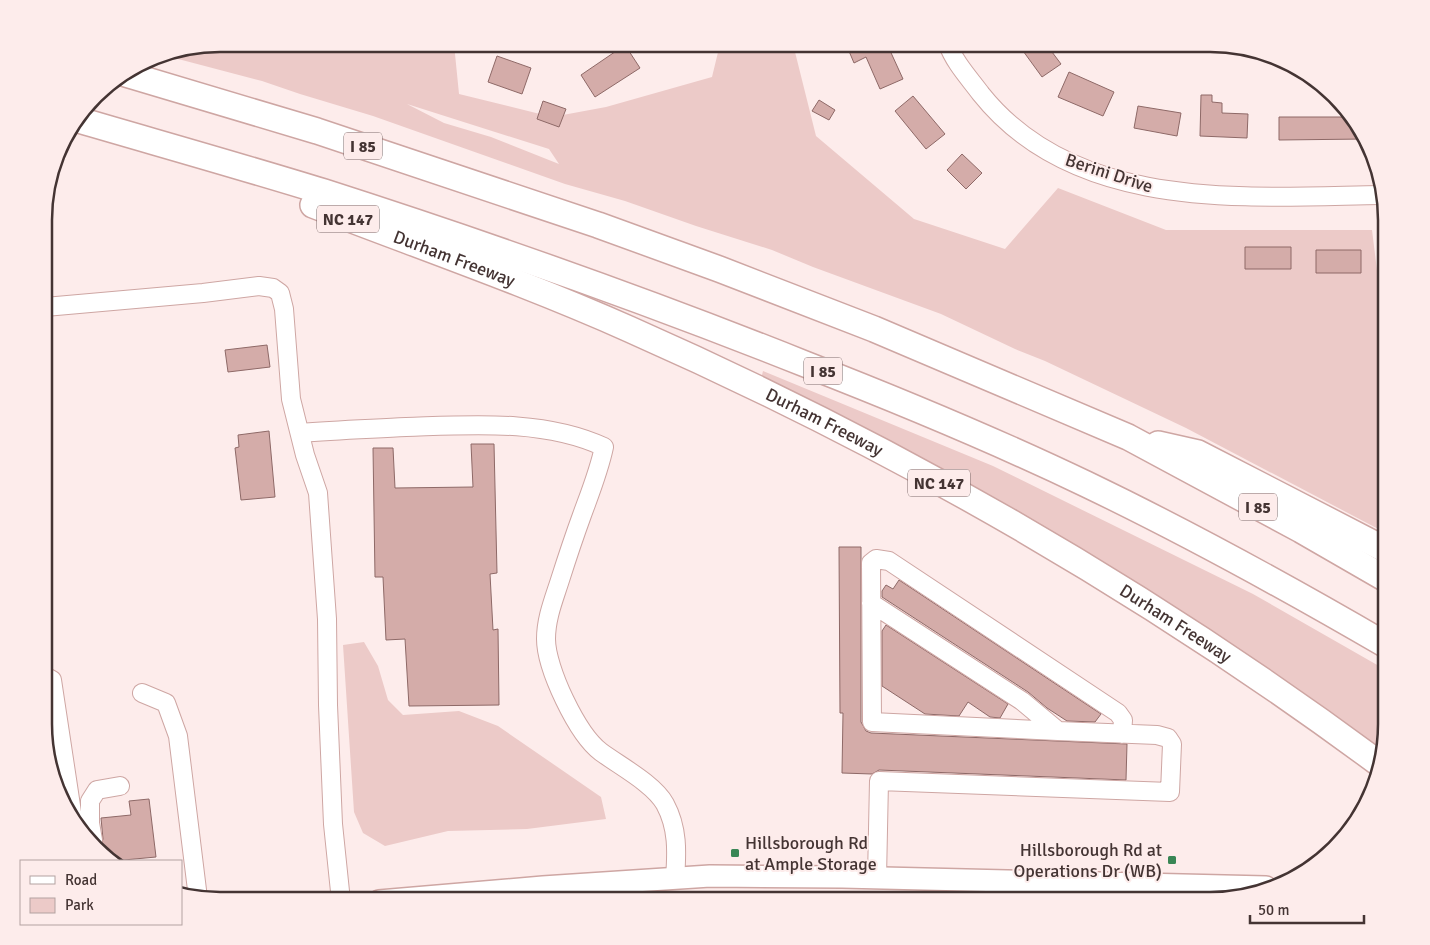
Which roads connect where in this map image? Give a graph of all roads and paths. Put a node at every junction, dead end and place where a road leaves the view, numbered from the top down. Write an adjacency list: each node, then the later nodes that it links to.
1 (953, 52): 5 (street, Berini Drive)
2 (134, 76): 8 (highway, I 85)
3 (85, 122): 4 (highway, I 85)
4 (231, 164): 12 (highway, I 85); 17 (highway, Durham Freeway / NC 147)
5 (1375, 195)
6 (52, 306): 7 (street)
7 (300, 433): 21 (street); 25 (street)
8 (1128, 437): 9 (highway); 10 (highway, I 85)
9 (1377, 545)
10 (1377, 574)
11 (872, 603): 15 (street); 15 (street); 16 (street)
12 (1377, 640)
13 (52, 680): 19 (street)
14 (142, 692): 24 (street)
15 (1058, 731): 16 (street)
16 (1122, 734): 22 (street)
17 (1373, 759)
18 (120, 786): 20 (street)
19 (70, 799)
20 (91, 831)
21 (674, 878): 22 (main road); 26 (main road)
22 (877, 878): 27 (main road)
23 (1251, 887): 27 (main road)
24 (197, 891)
25 (340, 892)
26 (541, 892)
27 (1085, 892)

